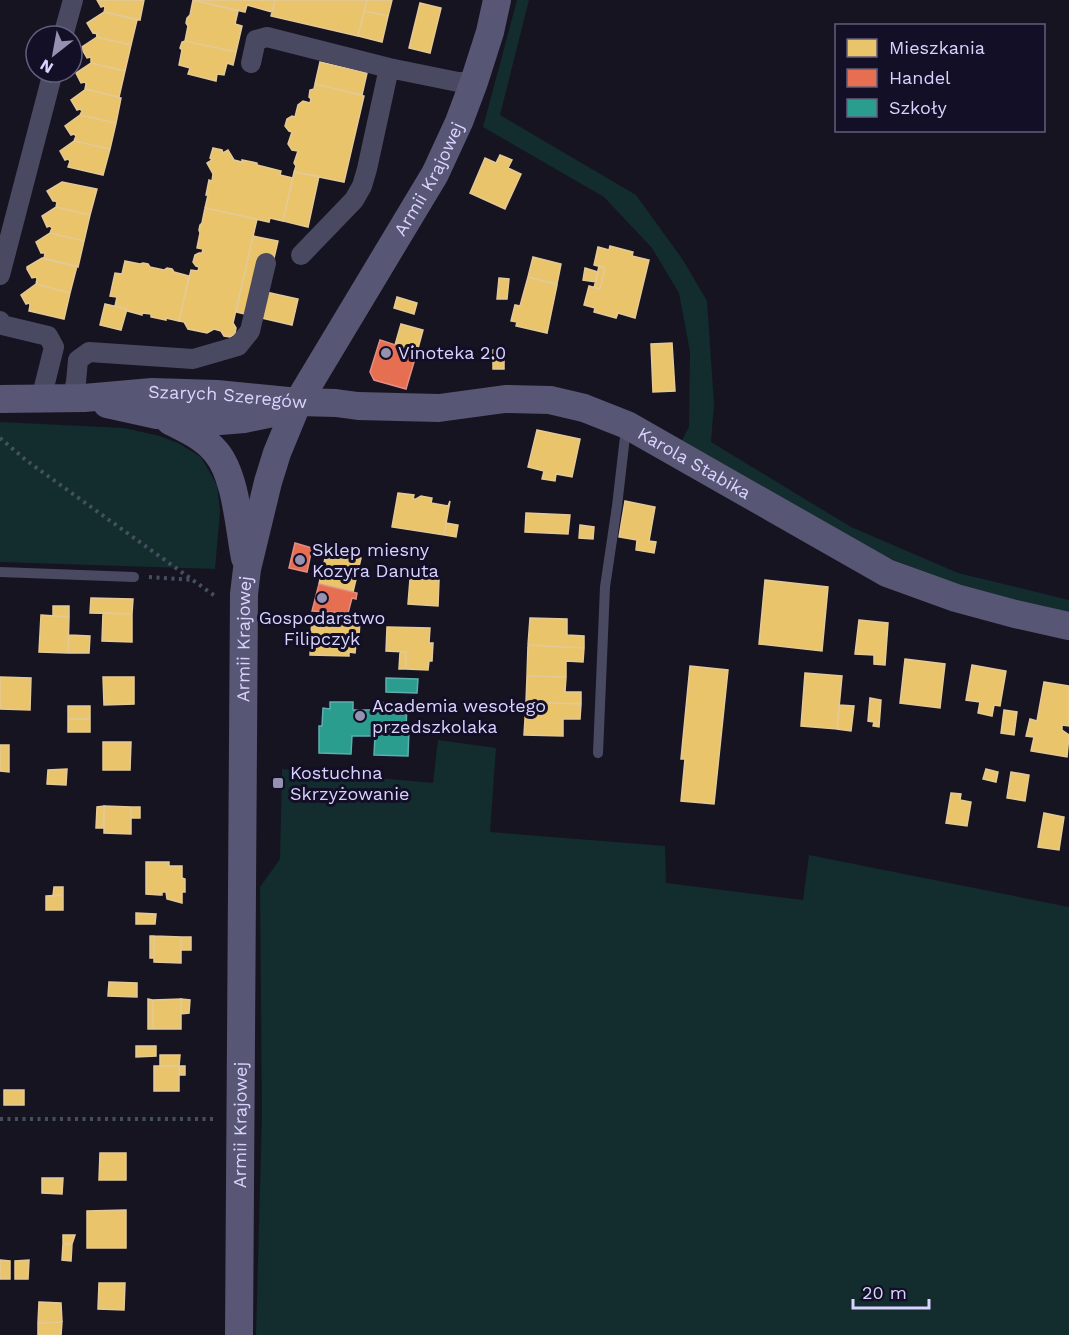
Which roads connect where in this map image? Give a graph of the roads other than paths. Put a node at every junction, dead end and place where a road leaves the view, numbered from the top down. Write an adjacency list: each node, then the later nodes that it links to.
1 (73, 0): 3 (street)
2 (497, 0): 6 (street, Armii Krajowej)
3 (66, 24)
4 (250, 63): 5 (street)
5 (389, 68): 6 (street); 8 (street)
6 (474, 82): 15 (street, Armii Krajowej)
7 (50, 84): 10 (street)
8 (301, 255)
9 (266, 263): 12 (street)
10 (0, 275)
11 (0, 321): 14 (street)
12 (78, 398): 14 (street, Szarych Szeregów); 15 (street, Szarych Szeregów); 16 (street, Szarych Szeregów)
13 (0, 399): 14 (street, Szarych Szeregów)
14 (41, 399)
15 (298, 402): 16 (street, Szarych Szeregów); 17 (street, Karola Stabika); 18 (street, Armii Krajowej)
16 (157, 415): 18 (street, Szarych Szeregów)
17 (627, 425): 21 (street, Karola Stabika); 22 (lane)
18 (247, 569): 23 (street, Armii Krajowej)
19 (0, 572): 20 (lane)
20 (134, 577)
21 (1069, 626)
22 (598, 753)
23 (239, 1335)

